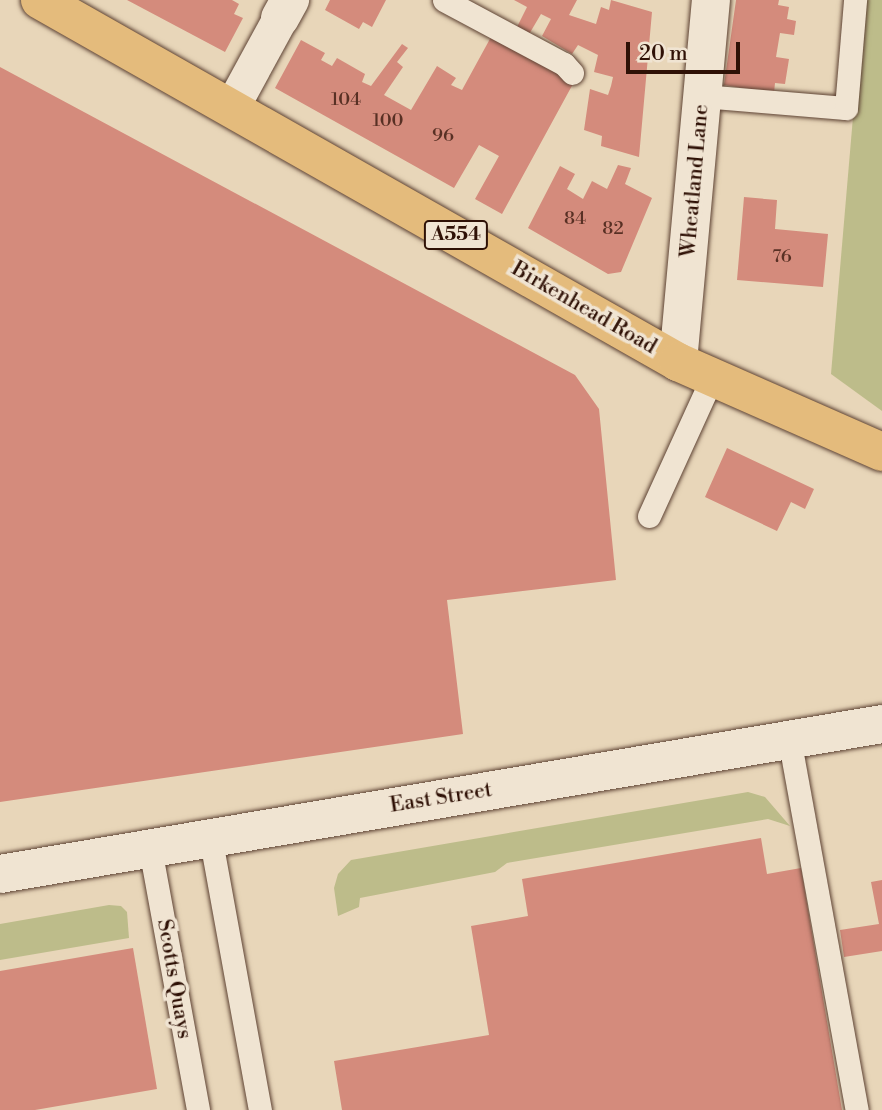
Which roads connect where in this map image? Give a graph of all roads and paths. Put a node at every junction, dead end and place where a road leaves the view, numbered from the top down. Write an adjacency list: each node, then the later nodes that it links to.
1 (40, 0): 8 (main road, Birkenhead Road / A554)
2 (444, 0): 6 (lane)
3 (855, 0): 7 (lane)
4 (708, 1): 7 (street, Wheatland Lane)
5 (285, 9): 8 (street)
6 (572, 74)
7 (702, 96): 9 (street, Wheatland Lane)
8 (231, 108): 9 (main road, Birkenhead Road / A554)
9 (694, 371): 10 (main road, Birkenhead Road / A554); 11 (lane)
10 (882, 452)
11 (649, 516)
12 (882, 724): 13 (street, East Street)
13 (790, 743): 14 (street, East Street); 19 (lane)
14 (210, 835): 15 (street, East Street); 18 (lane)
15 (150, 848): 16 (street, East Street); 17 (lane, Scotts Quays)
16 (0, 874)
17 (198, 1110)
18 (260, 1110)
19 (857, 1110)

